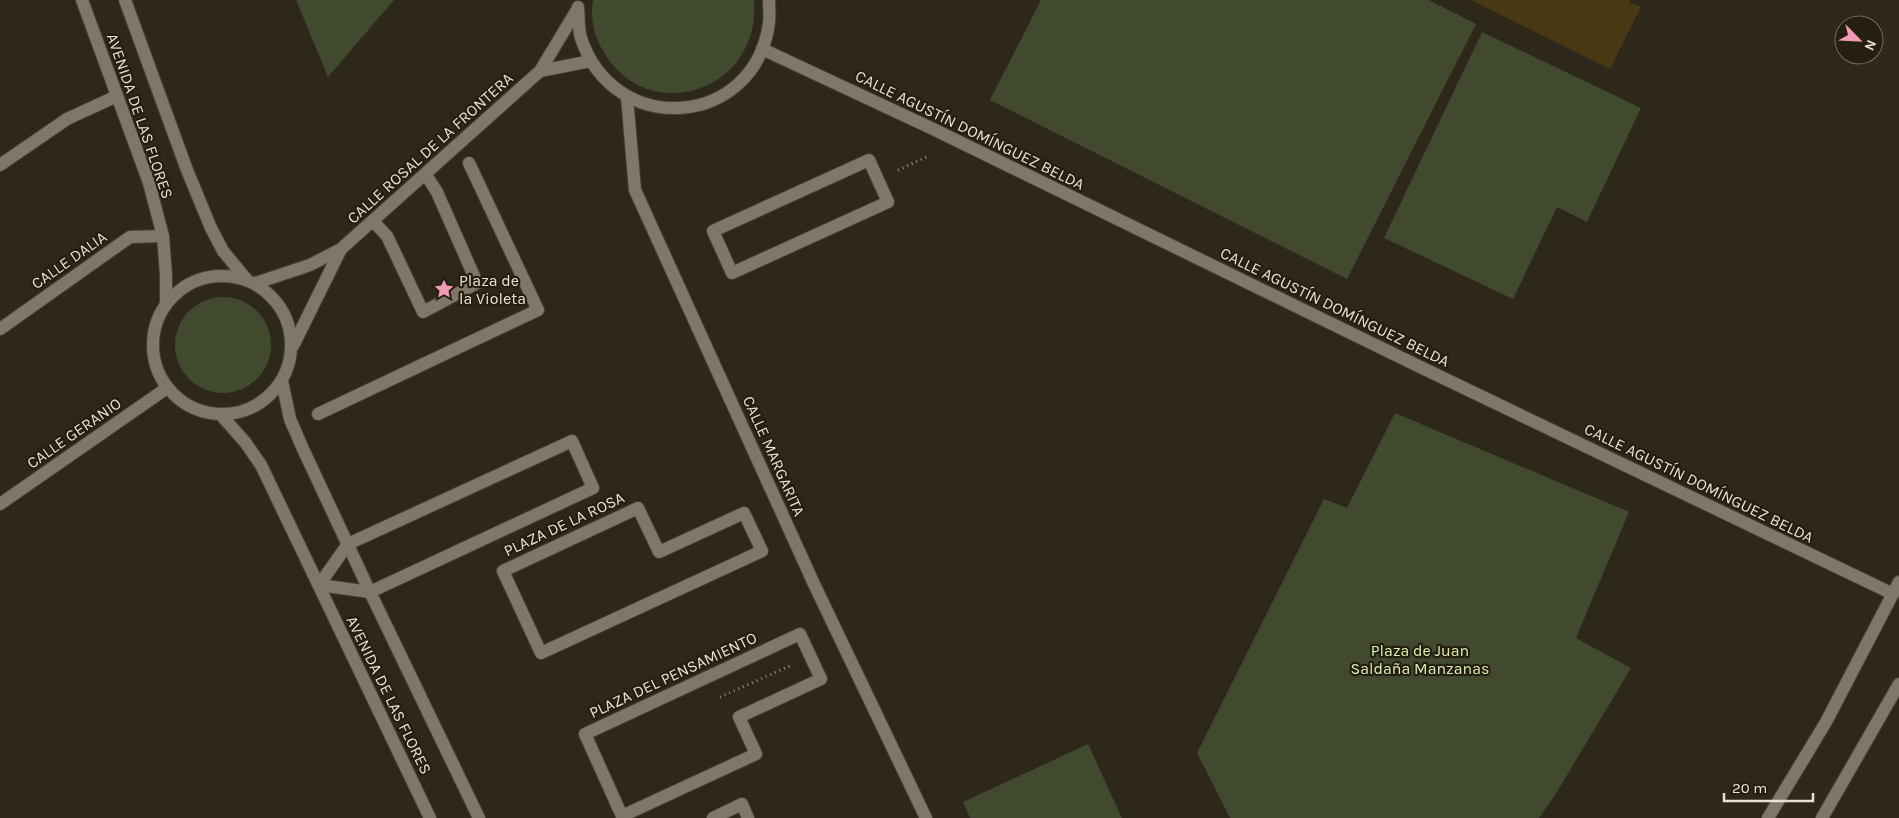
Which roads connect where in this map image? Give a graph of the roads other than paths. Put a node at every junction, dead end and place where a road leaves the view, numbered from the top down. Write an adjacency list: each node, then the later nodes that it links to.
1 (82, 0): 8 (street, AVENIDA DE LAS FLORES)
2 (125, 0): 17 (street, AVENIDA DE LAS FLORES)
3 (768, 0): 5 (street)
4 (579, 4): 6 (street); 7 (street, CALLE ROSAL DE LA FRONTERA)
5 (762, 49): 9 (street); 29 (street, CALLE AGUSTÍN DOMÍNGUEZ BELDA)
6 (591, 61): 7 (street); 9 (street)
7 (540, 71): 13 (street, CALLE ROSAL DE LA FRONTERA)
8 (117, 96): 12 (street); 15 (street, AVENIDA DE LAS FLORES)
9 (627, 97): 37 (street, CALLE MARGARITA)
10 (869, 160): 10 (street)
11 (469, 164): 23 (street)
12 (0, 165)
13 (426, 175): 14 (street, CALLE ROSAL DE LA FRONTERA); 14 (street)
14 (374, 221): 16 (street, CALLE ROSAL DE LA FRONTERA)
15 (163, 236): 18 (street, AVENIDA DE LAS FLORES); 19 (street, CALLE DALIA)
16 (341, 249): 17 (street, CALLE ROSAL DE LA FRONTERA); 20 (street, CALLE ROSAL DE LA FRONTERA)
17 (252, 281): 18 (street); 20 (street)
18 (166, 304): 22 (street)
19 (0, 329)
20 (292, 346): 21 (street)
21 (282, 380): 24 (street); 26 (street, AVENIDA DE LAS FLORES)
22 (167, 388): 24 (street); 25 (street, CALLE GERANIO)
23 (318, 414)
24 (222, 415): 28 (street, AVENIDA DE LAS FLORES)
25 (0, 504)
26 (348, 544): 28 (street); 30 (street, AVENIDA DE LAS FLORES); 30 (street, PLAZA DE LA ROSA)
27 (762, 551): 27 (street, PLAZA DE LA ROSA)
28 (318, 585): 30 (street, AVENIDA DE LAS FLORES); 33 (street, AVENIDA DE LAS FLORES)
29 (1896, 588): 38 (street)
30 (370, 592): 34 (street, AVENIDA DE LAS FLORES)
31 (800, 634): 31 (street, PLAZA DEL PENSAMIENTO)
32 (1899, 684): 39 (street)
33 (430, 818)
34 (479, 818)
35 (713, 818): 36 (street)
36 (748, 818)
37 (926, 818)
38 (1768, 818)
39 (1822, 818)

